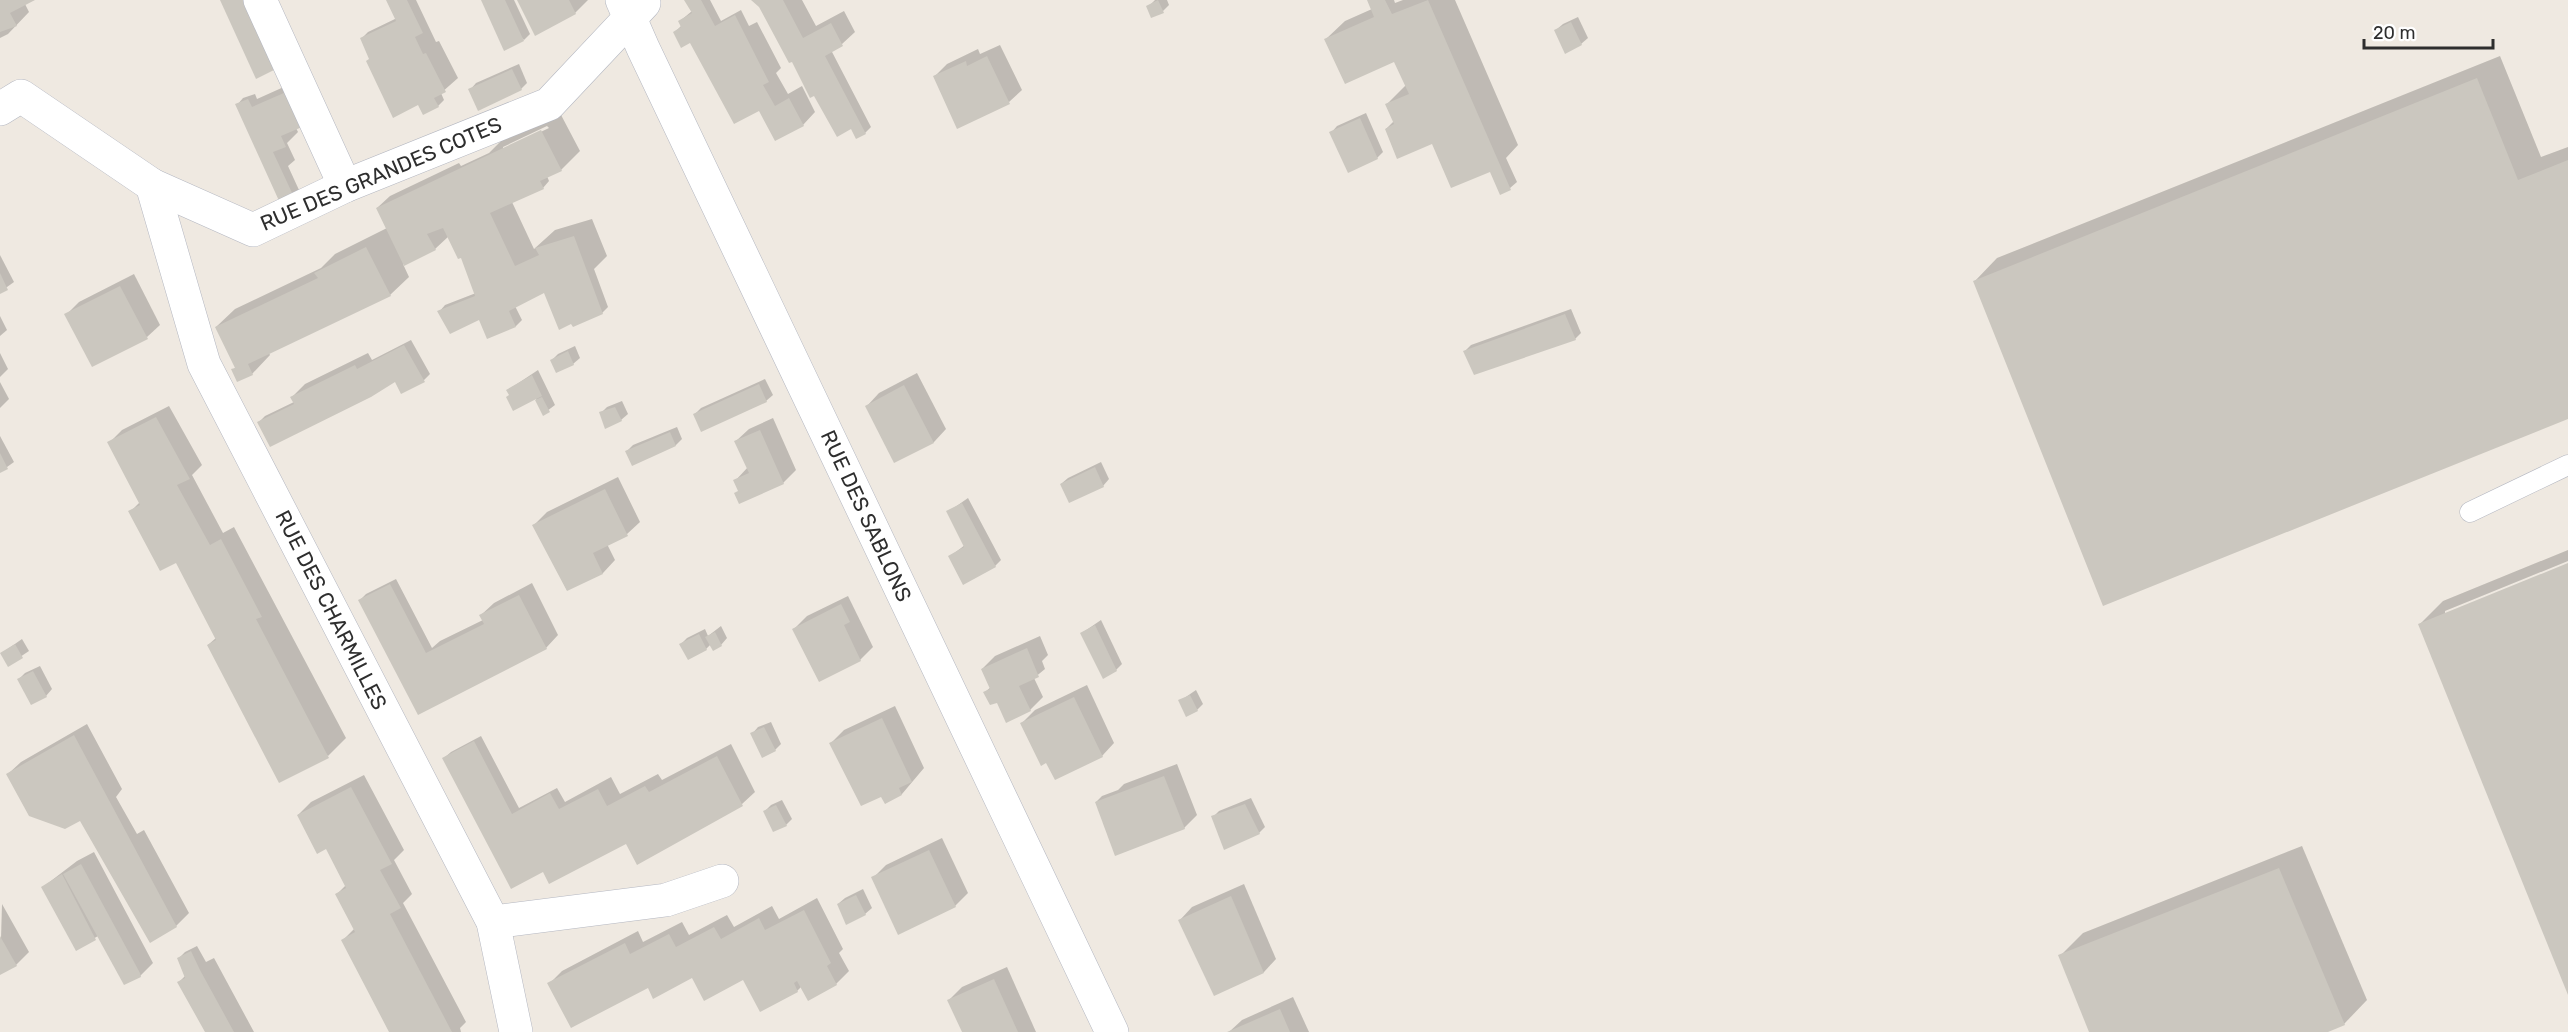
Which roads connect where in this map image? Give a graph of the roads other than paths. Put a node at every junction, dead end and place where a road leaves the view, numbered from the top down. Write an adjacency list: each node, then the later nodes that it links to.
1 (260, 0): 5 (street)
2 (633, 5): 5 (street, RUE DES GRANDES COTES); 11 (street, RUE DES SABLONS)
3 (0, 109): 4 (street, RUE DES GRANDES COTES)
4 (152, 184): 5 (street, RUE DES GRANDES COTES); 9 (street, RUE DES CHARMILLES)
5 (345, 186)
6 (2568, 465): 7 (lane)
7 (2470, 512)
8 (722, 881): 9 (street)
9 (493, 922): 10 (street, RUE DES CHARMILLES)
10 (516, 1032)
11 (1112, 1032)

